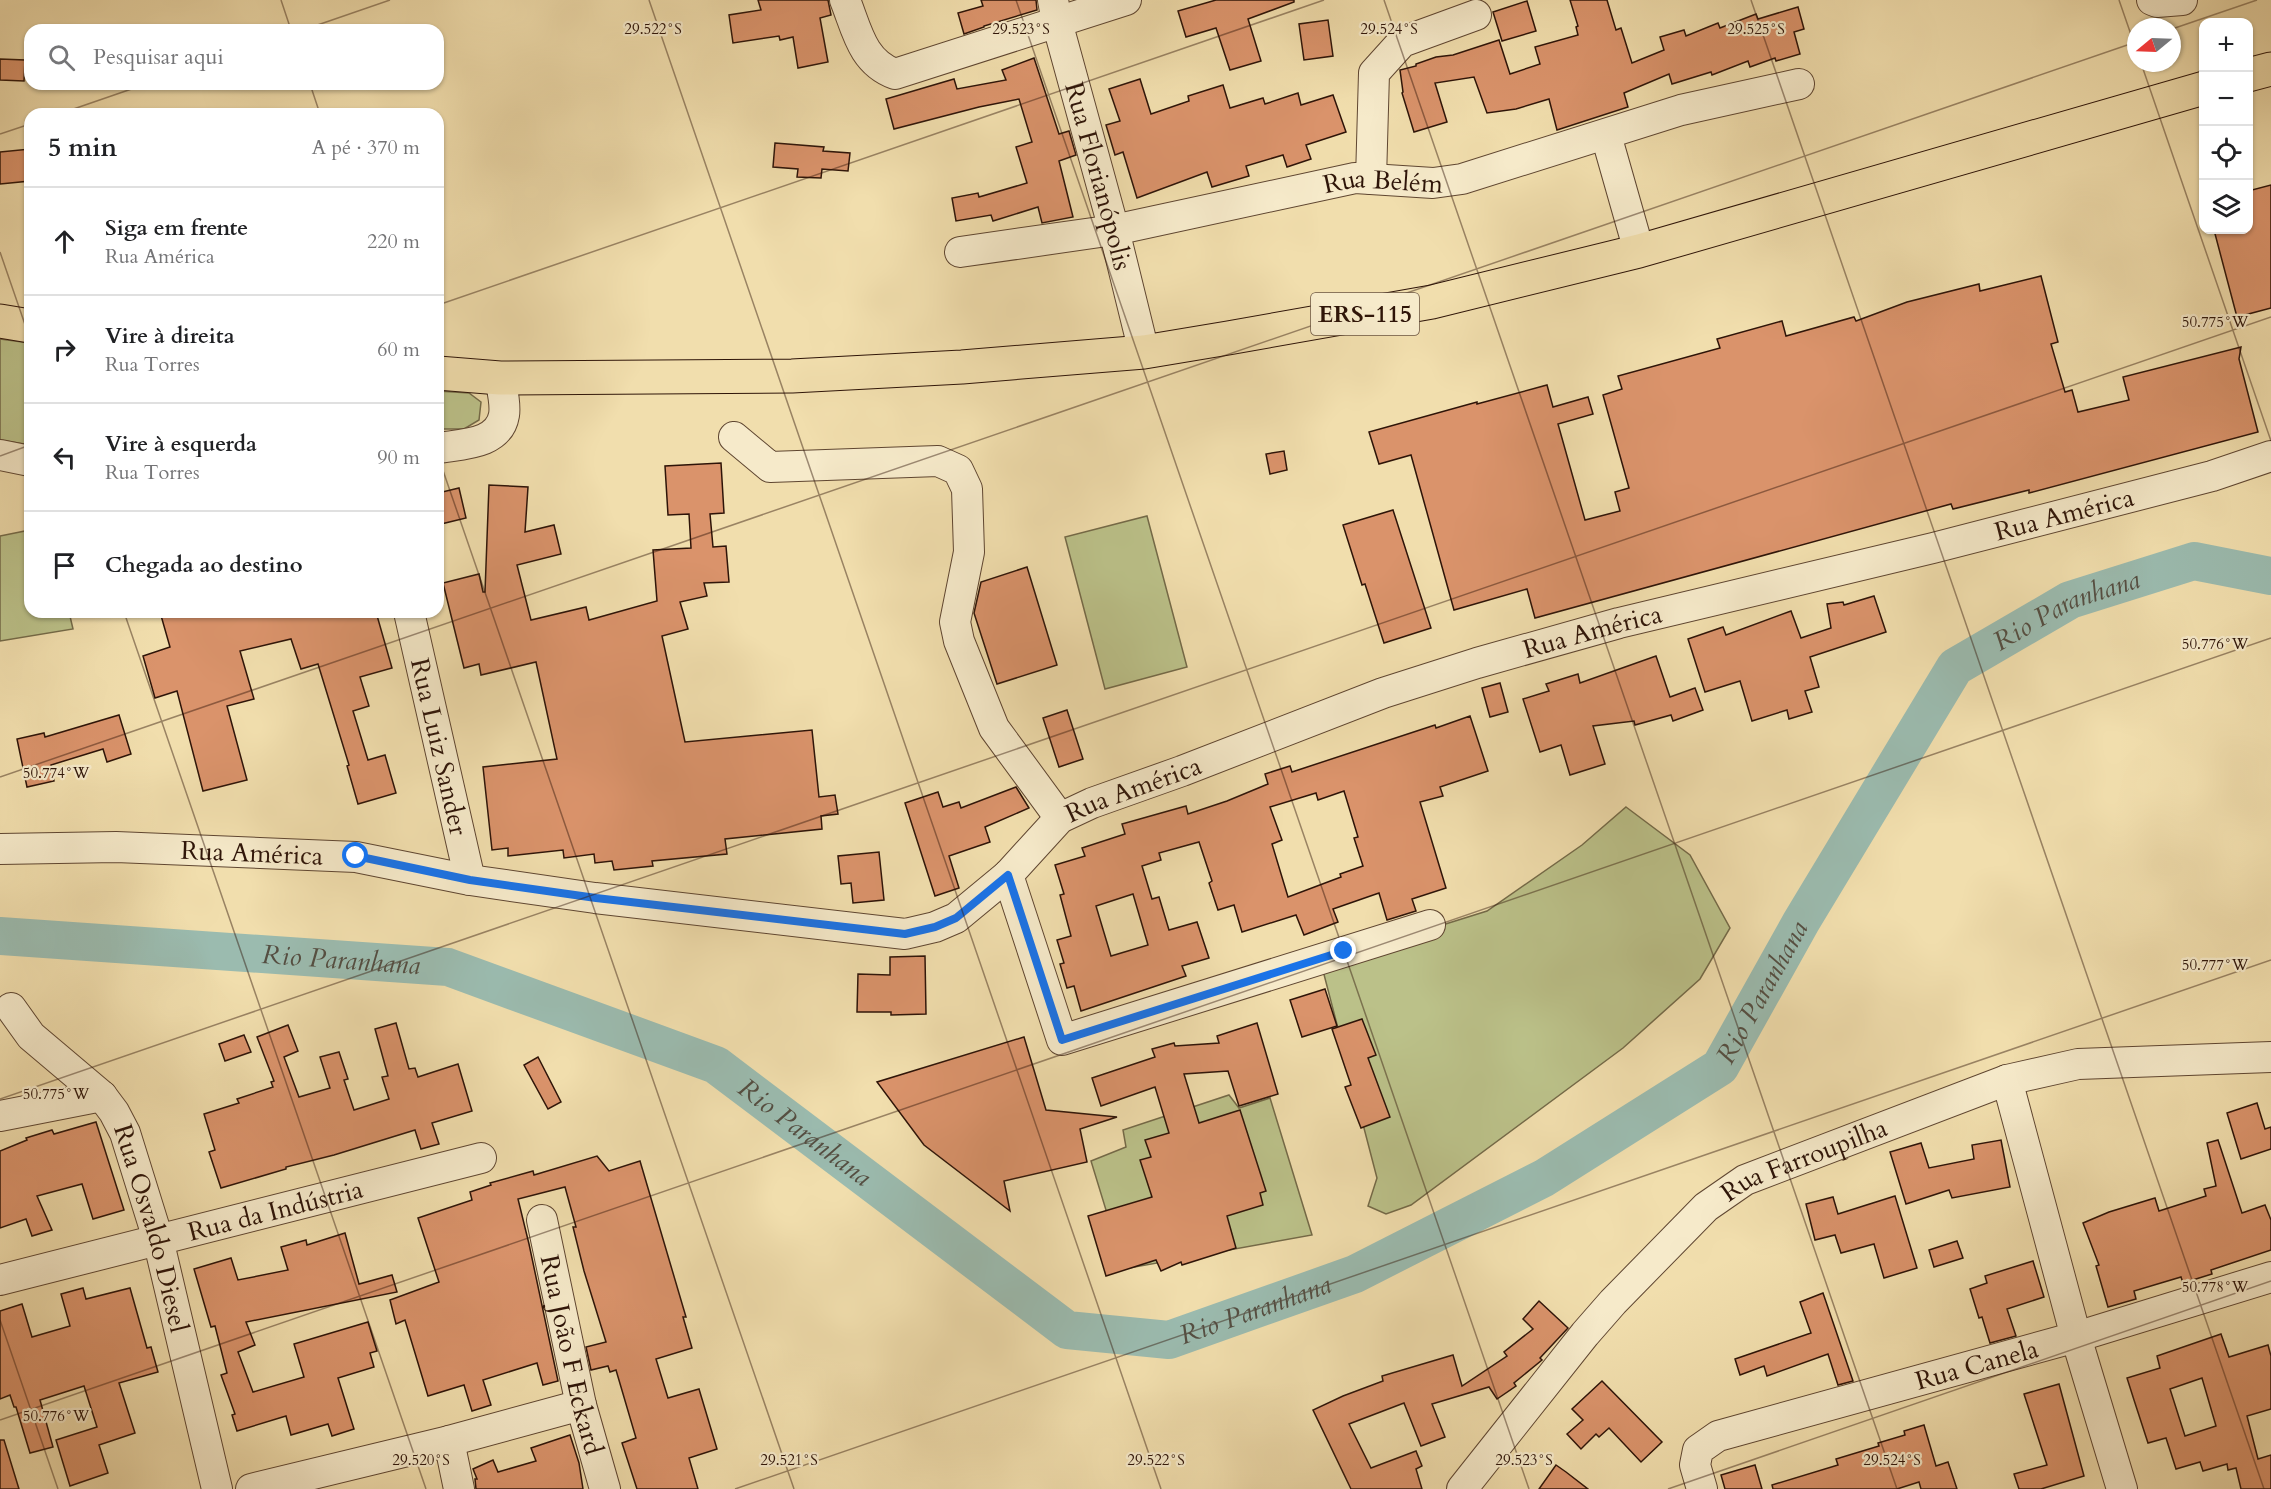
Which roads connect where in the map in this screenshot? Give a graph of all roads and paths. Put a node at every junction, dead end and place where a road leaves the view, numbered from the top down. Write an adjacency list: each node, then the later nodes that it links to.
1 (845, 0): 3 (street)
2 (1126, 0): 3 (street)
3 (1055, 11): 11 (street, Rua Florianópolis)
4 (1476, 15): 10 (street)
5 (2271, 69): 6 (main road)
6 (2253, 74)
7 (1799, 84): 9 (street, Rua Belém)
8 (2199, 89): 12 (main road, ERS-115)
9 (1606, 135): 10 (street, Rua Belém); 12 (street)
10 (1371, 179): 11 (street, Rua Belém)
11 (1114, 230): 13 (street, Rua Belém); 16 (street, Rua Florianópolis)
12 (1639, 251): 16 (main road, ERS-115)
13 (960, 252)
14 (0, 321): 15 (main road)
15 (24, 325)
16 (1144, 352): 18 (main road, ERS-115)
17 (444, 373): 18 (main road, ERS-115)
18 (500, 378): 20 (street)
19 (734, 437): 25 (street)
20 (444, 447)
21 (0, 455): 23 (street)
22 (2271, 456): 25 (street, Rua América)
23 (24, 460)
24 (410, 618): 28 (street, Rua Luiz Sander)
25 (1060, 819): 27 (street, Rua América)
26 (0, 849): 28 (street, Rua América)
27 (1008, 875): 28 (street, Rua América); 29 (street)
28 (470, 880)
29 (1430, 925)
30 (11, 1008): 33 (street, Rua Osvaldo Diesel)
31 (2271, 1057): 32 (street, Rua Farroupilha)
32 (2007, 1080): 40 (street); 48 (street, Rua Farroupilha)
33 (102, 1096): 34 (street); 37 (street, Rua Osvaldo Diesel)
34 (0, 1116)
35 (480, 1158): 37 (street, Rua da Indústria)
36 (542, 1220): 41 (street, Rua João F Eckard)
37 (158, 1239): 39 (street, Rua da Indústria); 44 (street, Rua Osvaldo Diesel)
38 (2271, 1277): 40 (street, Rua Canela)
39 (0, 1280)
40 (2076, 1337): 43 (street, Rua Canela); 49 (street)
41 (581, 1405): 42 (street); 47 (street, Rua João F Eckard)
42 (448, 1442): 45 (street); 46 (street)
43 (1699, 1477)
44 (217, 1489)
45 (251, 1489)
46 (459, 1489)
47 (605, 1489)
48 (1462, 1489)
49 (2122, 1489)

